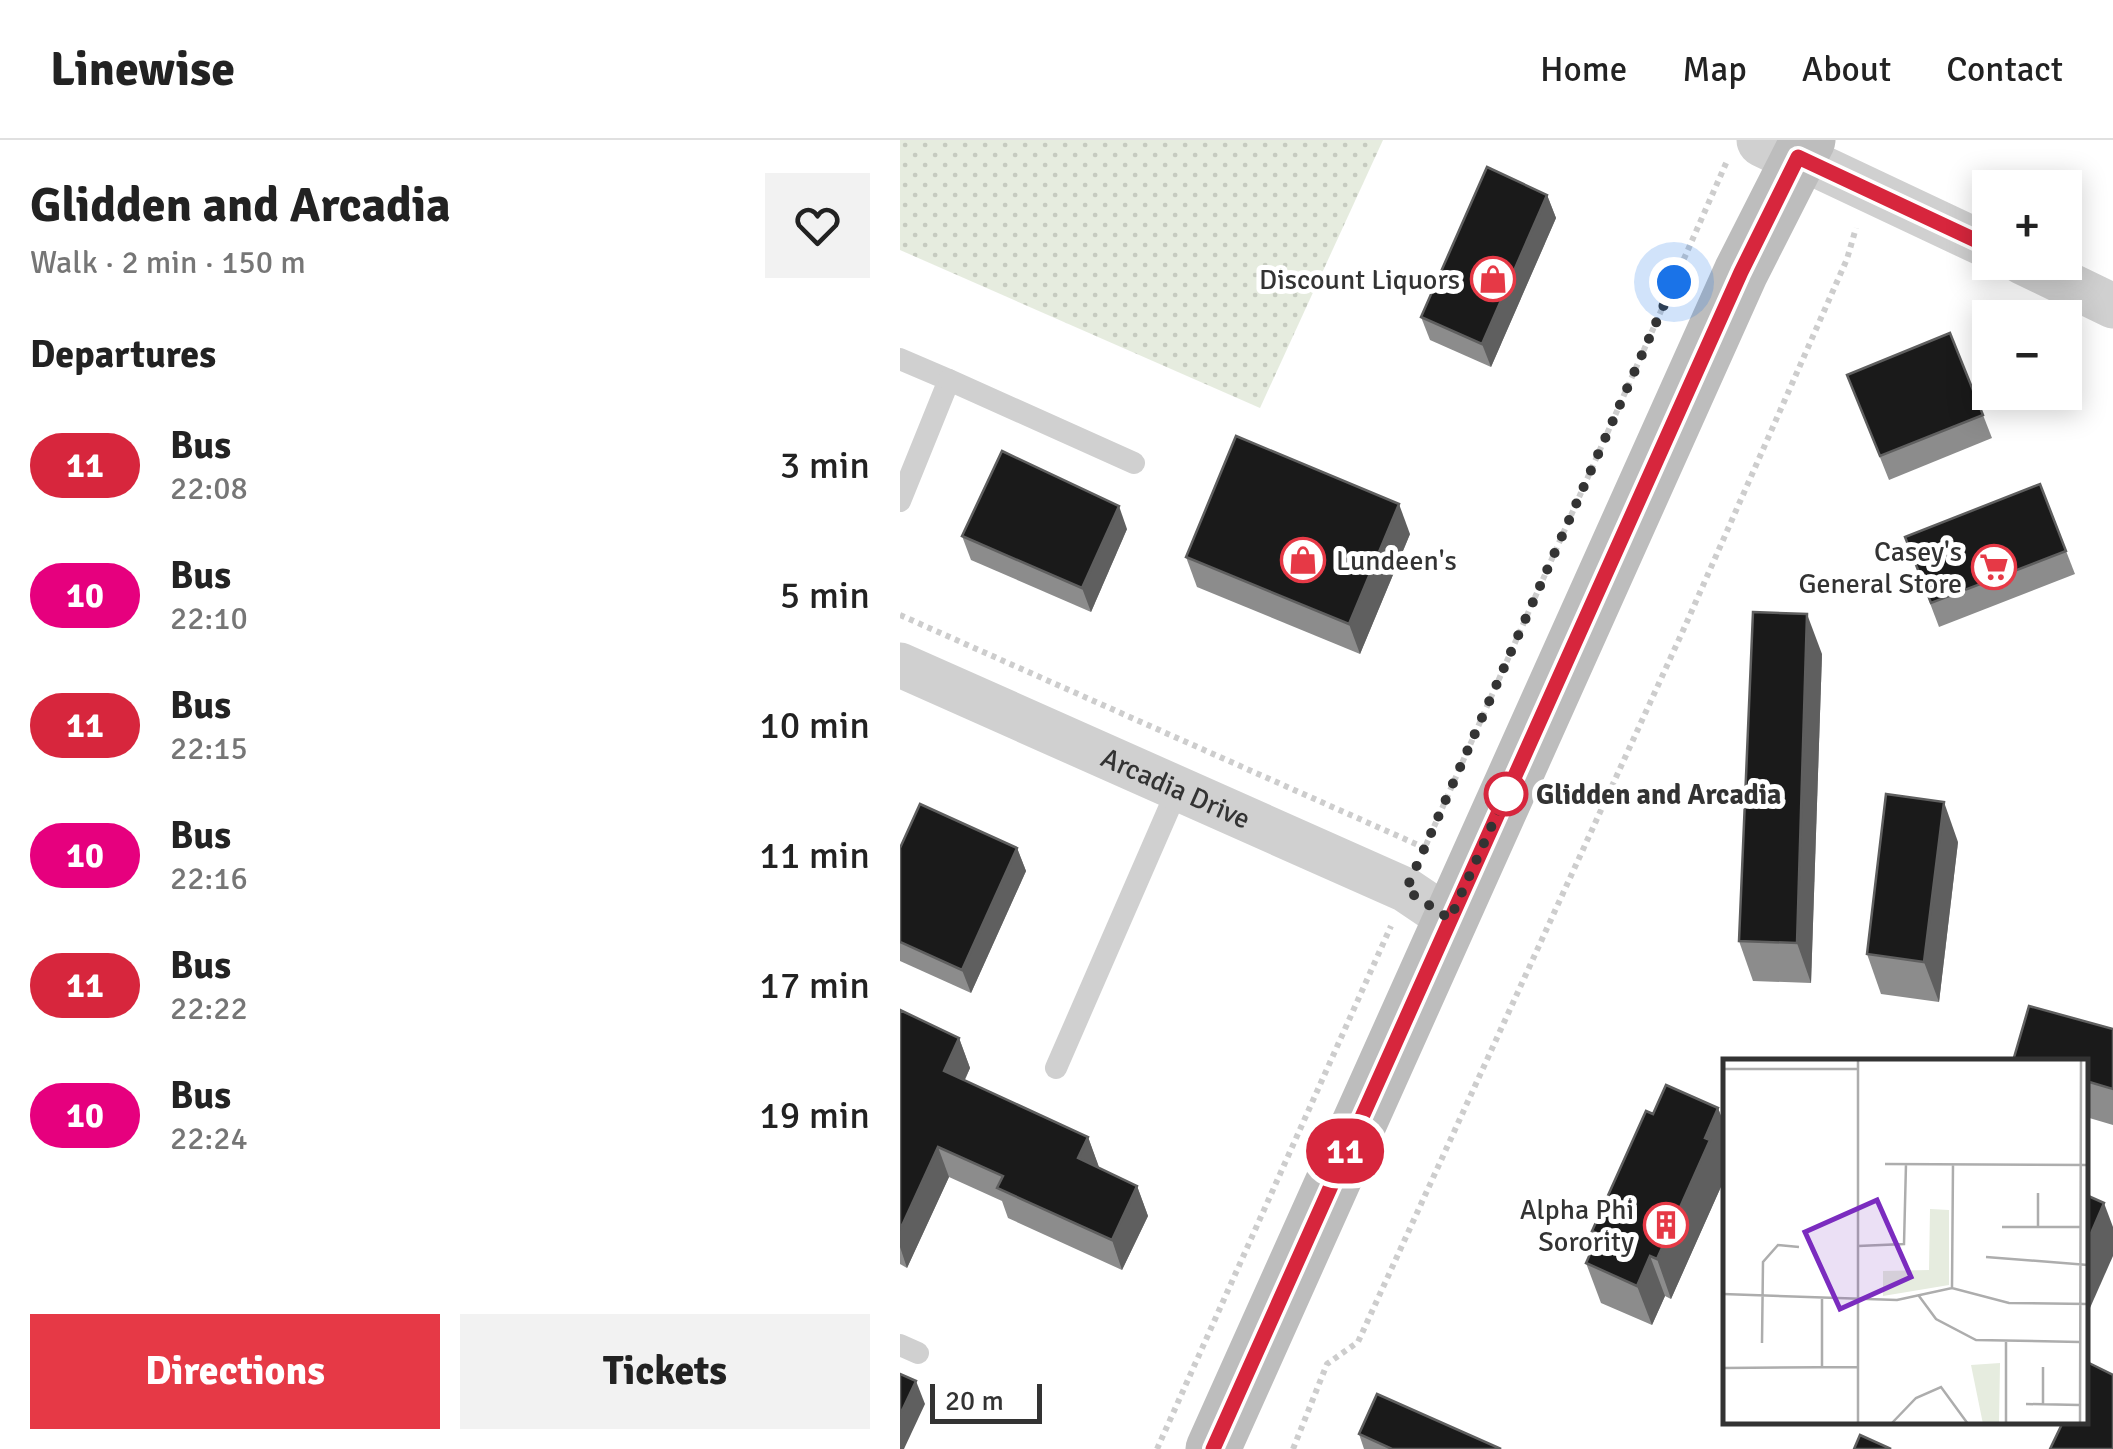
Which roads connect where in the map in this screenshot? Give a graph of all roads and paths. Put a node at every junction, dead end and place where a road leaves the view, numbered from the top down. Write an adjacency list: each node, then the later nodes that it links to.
1 (1775, 149): 2 (street); 13 (path); 14 (main road)
2 (1867, 188): 3 (street); 18 (path)
3 (1972, 238)
4 (2059, 280): 5 (street)
5 (2113, 306)
6 (900, 359): 7 (lane)
7 (949, 380): 8 (lane); 9 (lane)
8 (1134, 463)
9 (900, 500)
10 (900, 614): 13 (path)
11 (900, 665): 12 (street, Arcadia Drive)
12 (1178, 788): 14 (street, Arcadia Drive); 15 (lane)
13 (1424, 848): 14 (path)
14 (1428, 904): 16 (path); 17 (main road)
15 (1056, 1068)
16 (1157, 1449)
17 (1213, 1449)
18 (1292, 1449)

